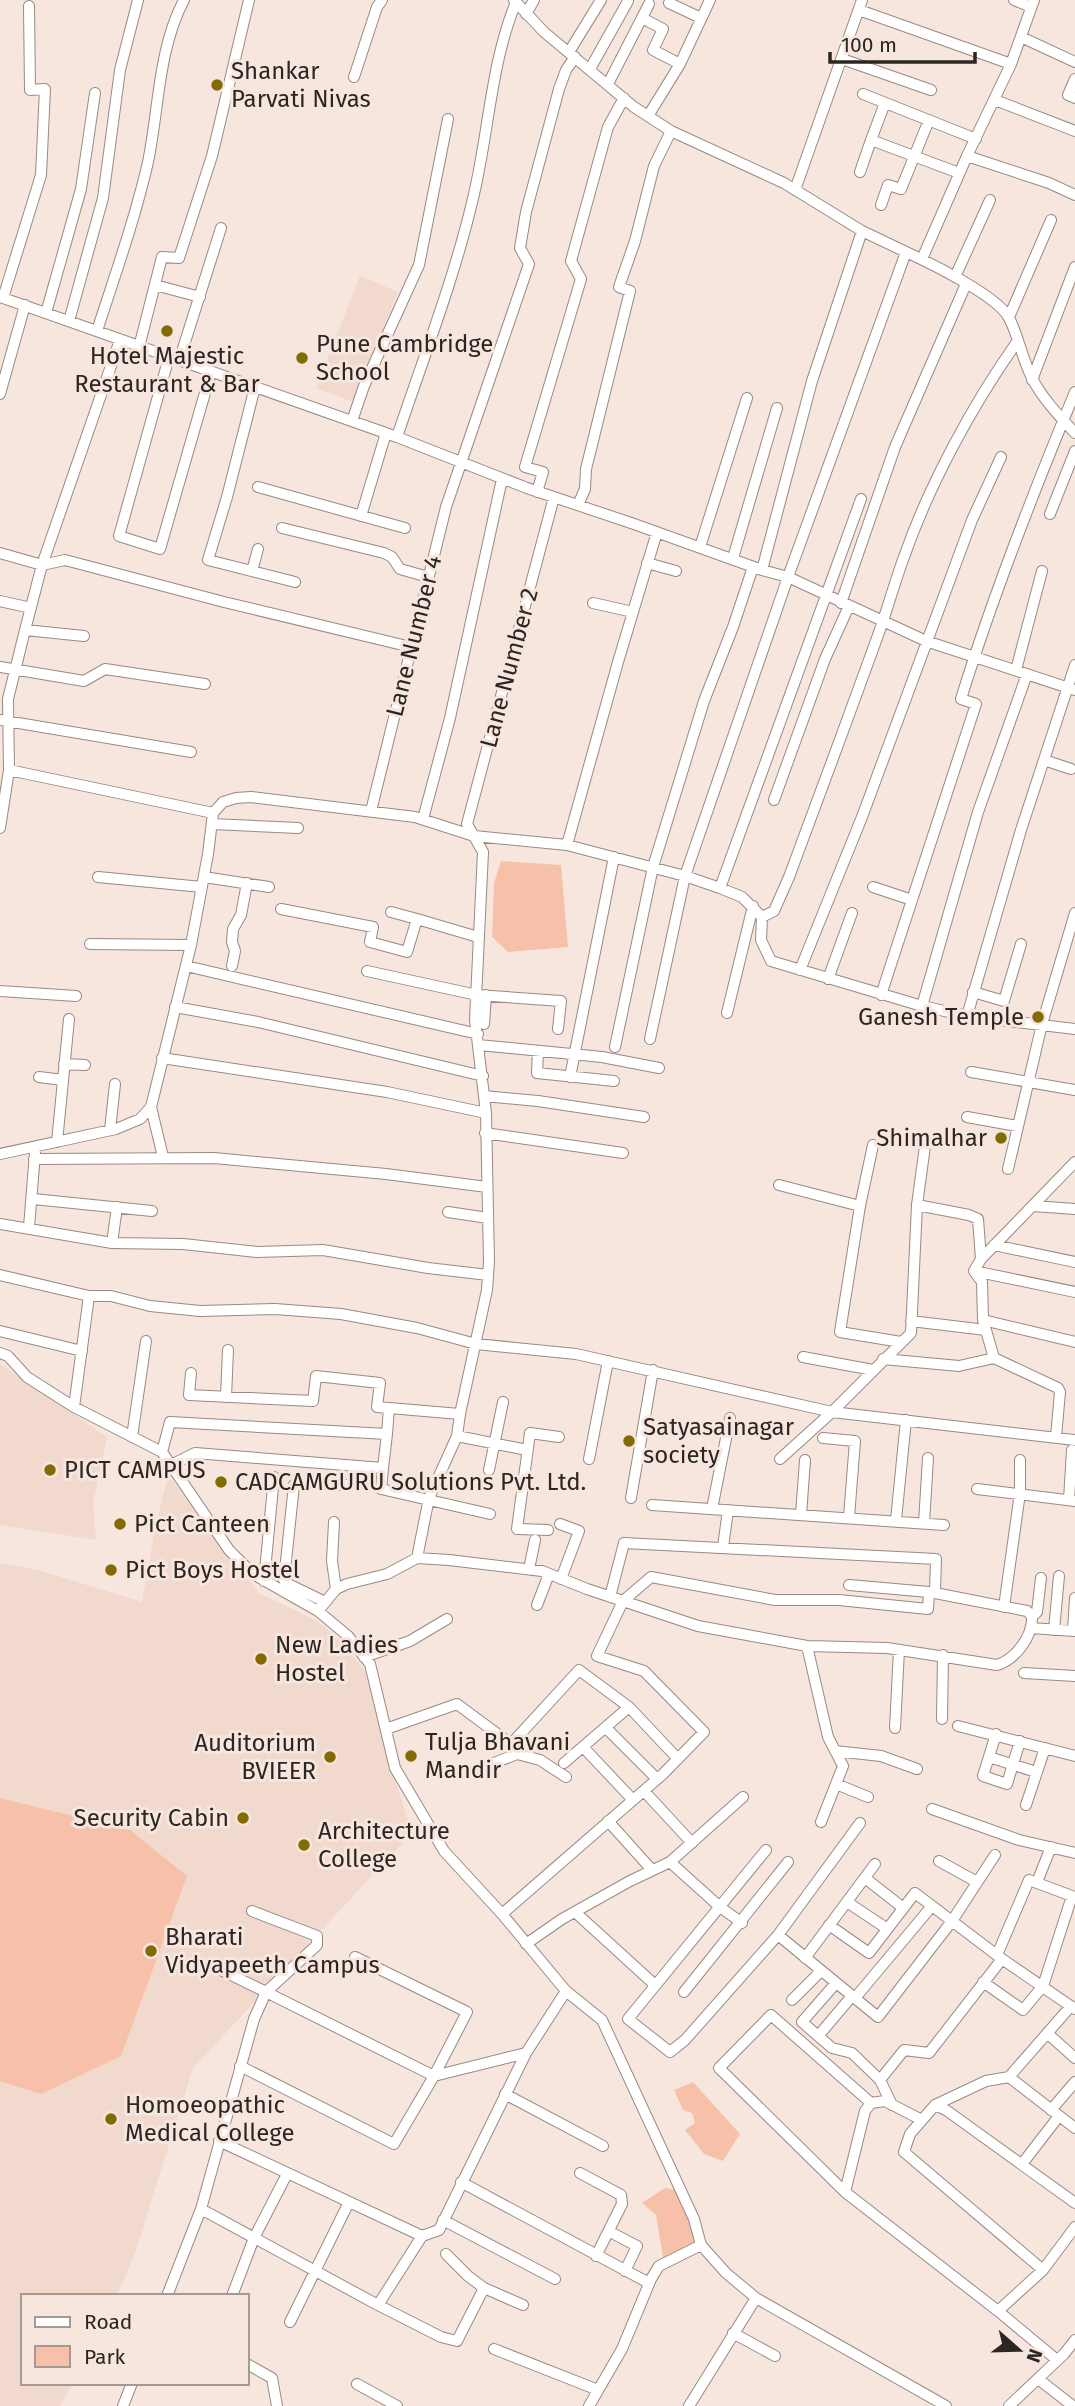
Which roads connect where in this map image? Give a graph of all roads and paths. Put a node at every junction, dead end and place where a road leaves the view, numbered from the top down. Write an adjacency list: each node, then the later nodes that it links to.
1 (138, 0): 65 (street)
2 (184, 0): 66 (street)
3 (249, 0): 59 (street)
4 (382, 0): 26 (street)
5 (534, 0): 16 (street)
6 (601, 0): 20 (street, Lane Number 4)
7 (710, 0): 18 (street)
8 (1014, 0): 13 (street)
9 (515, 1): 16 (street); 81 (street)
10 (628, 1): 25 (street)
11 (669, 3): 18 (street)
12 (649, 4): 17 (street)
13 (1033, 4): 19 (street)
14 (861, 5): 21 (street); 23 (street)
15 (29, 6): 60 (street)
16 (526, 14): 20 (street)
17 (642, 18): 24 (street); 28 (street)
18 (701, 18): 24 (street)
19 (1021, 37): 22 (street); 23 (street)
20 (572, 54): 25 (street); 84 (street, Lane Number 4)
21 (842, 59): 29 (street); 47 (street)
22 (1075, 62)
23 (1011, 64): 34 (street)
24 (680, 65): 36 (street)
25 (590, 69): 28 (street)
26 (354, 77)
27 (1075, 79): 33 (street)
28 (608, 84): 32 (street)
29 (931, 90)
30 (95, 93): 63 (street)
31 (863, 94): 35 (street)
32 (624, 98): 36 (street); 87 (street)
33 (1075, 98)
34 (995, 100): 40 (street); 42 (street)
35 (885, 103): 38 (street); 41 (street)
36 (648, 116): 39 (street)
37 (448, 119): 78 (street)
38 (929, 120): 42 (street); 43 (street)
39 (671, 131): 47 (street); 90 (street)
40 (1075, 131)
41 (872, 139): 43 (street); 45 (street)
42 (976, 139): 44 (street)
43 (915, 156): 46 (street); 50 (street)
44 (967, 156): 46 (street); 48 (street)
45 (860, 172)
46 (959, 173): 55 (street)
47 (795, 190): 53 (street)
48 (1075, 195)
49 (990, 200): 57 (street)
50 (881, 205)
51 (1052, 220): 64 (street)
52 (221, 228): 61 (street)
53 (862, 231): 54 (street); 102 (street)
54 (906, 253): 55 (street); 107 (street)
55 (922, 259): 57 (street)
56 (1075, 267): 72 (street)
57 (955, 277): 58 (street)
58 (966, 284): 64 (street); 112 (street)
59 (155, 285): 61 (street); 69 (street)
60 (1, 297): 62 (street)
61 (200, 297): 70 (street)
62 (25, 305): 63 (street); 75 (street)
63 (46, 313): 65 (street)
64 (1009, 317): 68 (street)
65 (69, 321): 66 (street)
66 (97, 331): 67 (street)
67 (120, 340): 69 (street); 101 (street)
68 (1017, 342): 72 (street); 115 (street)
69 (139, 347): 70 (street)
70 (174, 359): 71 (street); 71 (street)
71 (211, 372): 73 (street)
72 (1032, 380): 79 (street)
73 (255, 387): 78 (street); 103 (street)
74 (1075, 393): 79 (street)
75 (0, 394)
76 (747, 398): 96 (street)
77 (777, 408): 99 (street)
78 (352, 421): 81 (street)
79 (1063, 421): 80 (street); 120 (street)
80 (1075, 433)
81 (392, 435): 84 (street); 92 (street)
82 (1075, 451): 91 (street)
83 (1001, 457): 118 (street)
84 (462, 463): 85 (street); 106 (street, Lane Number 4)
85 (502, 479): 87 (street); 136 (street)
86 (258, 487): 92 (street)
87 (537, 492): 88 (street)
88 (554, 497): 90 (street); 139 (street, Lane Number 2)
89 (861, 499): 109 (street)
90 (578, 505): 95 (street)
91 (1050, 514)
92 (361, 516): 94 (street)
93 (282, 528): 106 (street)
94 (404, 528)
95 (657, 532): 96 (street); 100 (street)
96 (700, 547): 99 (street)
97 (258, 549): 103 (street)
98 (0, 553): 101 (street)
99 (733, 558): 102 (street)
100 (647, 563): 104 (street); 114 (street)
101 (42, 565): 113 (street); 119 (street)
102 (757, 569): 107 (street); 142 (street)
103 (252, 571): 108 (street)
104 (676, 571)
105 (1042, 571): 124 (street)
106 (428, 577): 119 (street, Lane Number 4)
107 (788, 577): 109 (street); 143 (street)
108 (295, 582)
109 (825, 595): 112 (street); 149 (street)
110 (0, 601): 113 (street)
111 (593, 603): 114 (street)
112 (845, 604): 115 (street); 133 (street)
113 (31, 608): 116 (street)
114 (633, 612): 140 (street)
115 (883, 622): 118 (street); 156 (street)
116 (25, 629): 117 (street); 123 (street)
117 (84, 636)
118 (926, 641): 120 (street); 164 (street)
119 (411, 647): 134 (street, Lane Number 4)
120 (974, 656): 124 (street); 150 (street)
121 (1075, 665): 126 (street)
122 (0, 667): 123 (street)
123 (16, 670): 125 (street); 127 (street)
124 (1022, 672): 126 (street); 172 (street)
125 (205, 684)
126 (1071, 689): 129 (street)
127 (5, 721): 128 (street); 131 (street)
128 (191, 752)
129 (1044, 761): 130 (street); 168 (street)
130 (1071, 769)
131 (9, 770): 132 (street); 135 (street)
132 (4, 782): 137 (street)
133 (774, 800)
134 (372, 811): 135 (street); 136 (street)
135 (213, 819): 138 (street); 145 (street)
136 (423, 819): 139 (street)
137 (0, 828)
138 (298, 828)
139 (474, 836): 140 (street); 158 (street, Lane Number 2)
140 (567, 845): 141 (street)
141 (614, 857): 142 (street); 184 (street)
142 (653, 867): 143 (street); 182 (street)
143 (685, 876): 149 (street); 181 (street)
144 (98, 877): 145 (street)
145 (203, 882): 146 (street); 161 (street)
146 (247, 883): 147 (street); 163 (street)
147 (270, 887)
148 (873, 887): 150 (street)
149 (720, 888): 151 (street)
150 (912, 900): 170 (street)
151 (754, 906): 156 (street); 174 (street)
152 (281, 909): 157 (street)
153 (391, 912): 157 (street)
154 (852, 912): 166 (street)
155 (1075, 913): 177 (street)
156 (762, 917): 164 (street)
157 (417, 919): 158 (street)
158 (478, 937): 169 (street, Lane Number 2)
159 (90, 944): 161 (street)
160 (1021, 944): 168 (street)
161 (191, 945): 162 (street)
162 (186, 966): 173 (street); 180 (street)
163 (232, 966)
164 (800, 970): 166 (street)
165 (367, 971): 169 (street)
166 (828, 979): 170 (street)
167 (0, 991): 171 (street)
168 (974, 992): 175 (street)
169 (482, 995): 178 (street); 180 (street, Lane Number 2)
170 (881, 995): 172 (street)
171 (76, 996)
172 (922, 1006): 175 (street)
173 (174, 1007): 185 (street); 190 (street)
174 (727, 1013)
175 (967, 1016): 177 (street)
176 (69, 1019): 186 (street)
177 (1042, 1024): 179 (street); 195 (street)
178 (558, 1029)
179 (1075, 1029)
180 (480, 1034): 183 (street); 190 (street, Lane Number 2)
181 (650, 1039)
182 (615, 1047)
183 (538, 1051): 184 (street); 192 (street)
184 (574, 1054): 188 (street); 192 (street)
185 (162, 1058): 199 (street); 200 (street)
186 (64, 1064): 187 (street); 193 (street)
187 (85, 1065)
188 (659, 1068)
189 (971, 1072): 195 (street)
190 (483, 1076): 198 (street, Lane Number 2)
191 (39, 1077): 193 (street)
192 (570, 1077): 194 (street)
193 (62, 1080): 206 (street)
194 (614, 1081)
195 (1027, 1083): 197 (street); 203 (street)
196 (116, 1084): 204 (street)
197 (1075, 1090)
198 (484, 1096): 200 (street, Lane Number 2); 201 (street)
199 (151, 1107): 204 (street); 212 (street)
200 (486, 1112): 205 (street, Lane Number 2)
201 (644, 1117)
202 (967, 1117): 203 (street)
203 (1017, 1126): 215 (street)
204 (110, 1130): 206 (street)
205 (485, 1133): 210 (street); 217 (street, Lane Number 2)
206 (57, 1142): 208 (street)
207 (873, 1145): 220 (street)
208 (35, 1146): 211 (street); 213 (street)
209 (925, 1146): 219 (street)
210 (623, 1153)
211 (0, 1154)
212 (163, 1157): 213 (street); 217 (street)
213 (34, 1159): 218 (street)
214 (1075, 1162): 221 (street)
215 (1008, 1169)
216 (779, 1185): 220 (street)
217 (488, 1187): 226 (street, Lane Number 2)
218 (33, 1199): 222 (street); 228 (street)
219 (916, 1205): 231 (street); 238 (street)
220 (860, 1206): 242 (street)
221 (1033, 1206): 223 (street); 230 (street)
222 (117, 1208): 224 (street); 229 (street)
223 (1075, 1209)
224 (152, 1211)
225 (448, 1212): 226 (street)
226 (488, 1218): 235 (street, Lane Number 2)
227 (0, 1224): 228 (street)
228 (29, 1227): 229 (street)
229 (113, 1243): 235 (street)
230 (995, 1245): 231 (street); 232 (street)
231 (981, 1259): 233 (street)
232 (1075, 1262)
233 (974, 1271): 236 (street); 239 (street)
234 (0, 1275): 237 (street)
235 (488, 1275): 244 (street, Lane Number 2)
236 (1075, 1292)
237 (89, 1296): 244 (street); 246 (street)
238 (911, 1321): 239 (street); 242 (street)
239 (985, 1325): 243 (street); 249 (street)
240 (0, 1331): 246 (street)
241 (146, 1341): 265 (street)
242 (901, 1342): 250 (street)
243 (1075, 1342)
244 (476, 1344): 251 (street); 260 (street, Lane Number 2)
245 (228, 1350): 255 (street)
246 (82, 1351): 257 (street)
247 (0, 1353): 257 (street)
248 (803, 1357): 253 (street)
249 (994, 1358): 250 (street); 267 (street)
250 (883, 1359): 253 (street)
251 (608, 1361): 252 (street); 275 (street)
252 (653, 1370): 259 (street); 285 (street)
253 (873, 1370): 259 (street)
254 (191, 1373): 255 (street)
255 (226, 1397): 258 (street)
256 (503, 1402): 269 (street)
257 (74, 1408): 265 (street)
258 (389, 1408): 260 (street); 263 (street)
259 (832, 1412): 262 (street); 274 (street)
260 (460, 1414): 264 (street, Lane Number 2)
261 (730, 1418): 289 (street)
262 (906, 1420): 267 (street); 294 (street)
263 (387, 1434): 272 (street); 280 (street)
264 (457, 1436): 269 (street); 286 (street, Lane Number 2)
265 (132, 1437): 272 (street)
266 (559, 1437): 271 (street)
267 (1056, 1437): 270 (street)
268 (823, 1438): 293 (street)
269 (494, 1443): 271 (street); 281 (street)
270 (1073, 1445): 287 (street)
271 (527, 1450): 299 (street)
272 (162, 1452): 278 (street)
273 (928, 1458): 296 (street)
274 (780, 1459)
275 (589, 1460)
276 (805, 1460): 292 (street)
277 (1020, 1460): 284 (street)
278 (171, 1465): 279 (street); 308 (street)
279 (354, 1466): 280 (street); 316 (street)
280 (383, 1468): 286 (street)
281 (489, 1470)
282 (274, 1477): 308 (street)
283 (977, 1489): 284 (street)
284 (1020, 1493): 287 (street); 317 (street)
285 (631, 1498)
286 (429, 1499): 291 (street); 302 (street, Lane Number 2)
287 (1072, 1501)
288 (652, 1505): 289 (street)
289 (712, 1509): 290 (street)
290 (728, 1510): 292 (street); 301 (street)
291 (489, 1514)
292 (802, 1515): 293 (street)
293 (849, 1517): 294 (street)
294 (895, 1520): 296 (street)
295 (334, 1522): 310 (street)
296 (924, 1523): 298 (street)
297 (560, 1524): 307 (street)
298 (944, 1525)
299 (548, 1530)
300 (535, 1541): 303 (street)
301 (723, 1547): 311 (street); 312 (street)
302 (417, 1558): 303 (street); 310 (street)
303 (529, 1569): 304 (street)
304 (550, 1574): 307 (street); 315 (street)
305 (1059, 1576): 320 (street)
306 (1041, 1578): 319 (street)
307 (561, 1579): 312 (street)
308 (264, 1581): 316 (street)
309 (849, 1586): 311 (street)
310 (336, 1589): 316 (street)
311 (932, 1592): 314 (street); 317 (street)
312 (610, 1597): 314 (street)
313 (1075, 1598): 321 (street)
314 (623, 1601): 322 (street); 341 (street)
315 (537, 1605)
316 (322, 1606): 325 (street)
317 (1004, 1607): 319 (street)
318 (447, 1619): 325 (street)
319 (1031, 1622): 320 (street); 324 (street)
320 (1054, 1630): 321 (street)
321 (1074, 1631)
322 (807, 1646): 323 (street); 338 (street)
323 (900, 1650): 324 (street); 332 (street)
324 (943, 1655): 329 (street)
325 (364, 1657): 333 (street)
326 (1024, 1673): 327 (street)
327 (1075, 1676)
328 (629, 1707): 331 (street); 333 (street); 341 (street)
329 (942, 1719)
330 (958, 1726): 334 (street)
331 (607, 1728): 336 (street); 348 (street)
332 (895, 1728)
333 (386, 1729): 378 (street)
334 (996, 1734): 335 (street); 340 (street)
335 (1020, 1741): 337 (street); 344 (street)
336 (583, 1747): 343 (street); 353 (street)
337 (1045, 1748): 339 (street); 346 (street)
338 (835, 1751): 345 (street); 349 (street)
339 (1075, 1756)
340 (989, 1757): 344 (street); 344 (street)
341 (678, 1759): 348 (street)
342 (494, 1763): 347 (street)
343 (564, 1763)
344 (1013, 1765): 346 (street)
345 (917, 1769)
346 (1036, 1772): 354 (street)
347 (566, 1777)
348 (657, 1779): 350 (street)
349 (836, 1784): 352 (street); 357 (street)
350 (643, 1791): 353 (street); 359 (street)
351 (743, 1797): 359 (street)
352 (868, 1797)
353 (633, 1800): 356 (street)
354 (1026, 1805)
355 (932, 1809): 360 (street)
356 (608, 1821): 368 (street); 378 (street)
357 (821, 1822)
358 (860, 1823): 383 (street)
359 (692, 1843): 365 (street)
360 (1051, 1847): 362 (street); 371 (street)
361 (766, 1850): 374 (street)
362 (1075, 1853)
363 (995, 1855): 370 (street)
364 (939, 1861): 370 (street)
365 (670, 1862): 368 (street); 374 (street)
366 (788, 1862): 380 (street)
367 (875, 1864): 369 (street)
368 (652, 1870): 377 (street)
369 (864, 1878): 372 (street); 375 (street)
370 (977, 1882): 379 (street)
371 (1037, 1882): 386 (street); 393 (street)
372 (847, 1902): 381 (street); 382 (street)
373 (932, 1906): 375 (street); 379 (street); 397 (street)
374 (720, 1907): 380 (street); 392 (street)
375 (902, 1907): 382 (street)
376 (252, 1911): 395 (street)
377 (575, 1912): 384 (street); 392 (street)
378 (502, 1914): 384 (street)
379 (952, 1920): 386 (street); 397 (street)
380 (742, 1923): 396 (street)
381 (830, 1925): 382 (street); 387 (street)
382 (886, 1928)
383 (778, 1935): 387 (street); 392 (street)
384 (526, 1944): 394 (street)
385 (355, 1957): 405 (street)
386 (999, 1957): 390 (street); 393 (street)
387 (805, 1958): 389 (street)
388 (223, 1970): 395 (street)
389 (821, 1970): 391 (street); 398 (street)
390 (983, 1982): 393 (street); 407 (street)
391 (836, 1983): 397 (street); 401 (street)
392 (655, 1985)
393 (1043, 1986): 399 (street)
394 (566, 1991): 402 (street); 431 (street)
395 (266, 1992): 404 (street); 405 (street)
396 (684, 1992)
397 (853, 1997): 401 (street)
398 (792, 2000)
399 (1073, 2007): 400 (street)
400 (1048, 2033): 403 (street); 406 (street)
401 (819, 2035): 407 (street)
402 (526, 2053): 405 (street); 409 (street)
403 (1075, 2058)
404 (240, 2066): 405 (street); 416 (street)
405 (434, 2076)
406 (1009, 2077): 412 (street); 413 (street)
407 (880, 2080): 411 (street)
408 (1075, 2082): 413 (street)
409 (505, 2094): 417 (street); 421 (street)
410 (871, 2103): 411 (street); 422 (street); 422 (street)
411 (892, 2105): 414 (street)
412 (935, 2105): 414 (street); 418 (street)
413 (1055, 2113): 415 (street); 418 (street)
414 (920, 2119): 435 (street)
415 (1075, 2128)
416 (219, 2141): 420 (street); 425 (street)
417 (603, 2146)
418 (1022, 2164): 424 (street)
419 (580, 2173): 433 (street)
420 (287, 2174): 423 (street); 430 (street)
421 (461, 2182): 426 (street); 433 (street)
422 (845, 2192): 445 (street)
423 (349, 2202): 429 (street); 434 (street)
424 (1075, 2203)
425 (201, 2209): 430 (street); 440 (street)
426 (443, 2220): 429 (street); 437 (street)
427 (1075, 2227): 435 (street)
428 (614, 2234): 436 (street)
429 (422, 2236): 443 (street)
430 (254, 2238): 434 (street); 441 (street)
431 (701, 2245): 438 (street); 442 (street)
432 (446, 2254): 439 (street)
433 (596, 2256): 436 (street)
434 (314, 2270): 443 (street); 446 (street)
435 (1044, 2270): 445 (street)
436 (625, 2271): 438 (street)
437 (555, 2279)
438 (649, 2283): 456 (street)
439 (484, 2288): 443 (street); 444 (street)
440 (168, 2294)
441 (233, 2294)
442 (756, 2298): 447 (street); 462 (street)
443 (378, 2305)
444 (523, 2305)
445 (998, 2311): 451 (street)
446 (290, 2322)
447 (733, 2333): 450 (street); 461 (street)
448 (1074, 2344): 451 (street)
449 (494, 2349): 456 (street)
450 (775, 2356)
451 (1057, 2360): 453 (street)
452 (248, 2365): 458 (street)
453 (1038, 2379): 463 (street); 464 (street)
454 (357, 2384): 459 (street)
455 (131, 2385): 457 (street)
456 (598, 2390): 460 (street)
457 (123, 2406)
458 (277, 2406)
459 (397, 2406)
460 (589, 2406)
461 (689, 2406)
462 (946, 2406)
463 (1009, 2406)
464 (1073, 2406)

